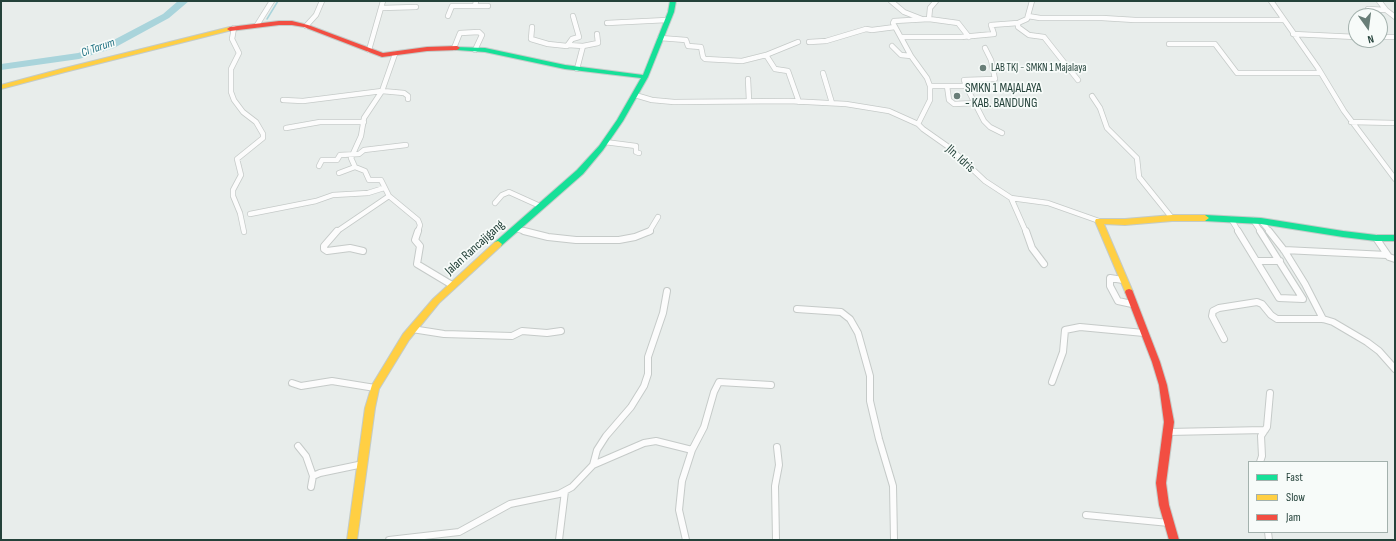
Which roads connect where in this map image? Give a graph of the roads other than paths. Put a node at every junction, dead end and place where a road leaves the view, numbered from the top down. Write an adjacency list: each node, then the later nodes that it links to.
1 (272, 1): 25 (street)
2 (322, 1): 26 (street)
3 (382, 1): 15 (street)
4 (454, 1): 11 (street)
5 (476, 1): 12 (street)
6 (673, 1): 21 (street, Jalan Rancajigang)
7 (891, 1): 19 (street)
8 (936, 1): 20 (street)
9 (1032, 1): 18 (street)
10 (1271, 1): 22 (street)
11 (452, 6): 12 (street); 16 (street)
12 (475, 6): 13 (street)
13 (488, 6)
14 (416, 7): 15 (street)
15 (381, 8): 44 (street)
16 (448, 16)
17 (573, 16): 39 (street)
18 (1028, 16): 22 (street); 24 (street)
19 (922, 19): 20 (street); 28 (street)
20 (929, 19): 32 (street)
21 (667, 20): 23 (street); 35 (street, Jalan Rancajigang)
22 (1283, 20): 31 (street)
23 (607, 23)
24 (1018, 24): 32 (street); 54 (street)
25 (257, 25): 26 (street); 29 (street)
26 (306, 26): 44 (street)
27 (532, 27): 39 (street)
28 (895, 27): 33 (street); 37 (street)
29 (234, 28): 58 (street); 94 (street)
30 (597, 34): 40 (street)
31 (1293, 34): 34 (street); 51 (street)
32 (969, 36): 33 (street)
33 (901, 37): 48 (street)
34 (1348, 37)
35 (660, 38): 47 (street); 52 (street, Jalan Rancajigang)
36 (798, 42): 47 (street)
37 (809, 42)
38 (1169, 44): 51 (street)
39 (568, 45): 40 (street)
40 (583, 46): 49 (street)
41 (892, 46): 48 (street)
42 (454, 48): 45 (street); 45 (street); 46 (street)
43 (986, 48): 57 (street)
44 (369, 50): 46 (street)
45 (476, 50): 49 (street)
46 (395, 54): 59 (street)
47 (766, 55): 65 (street)
48 (911, 56): 55 (street)
49 (577, 69): 52 (street)
50 (823, 73): 66 (street)
51 (1320, 73): 69 (street)
52 (645, 76): 60 (street, Jalan Rancajigang)
53 (748, 79): 64 (street)
54 (1078, 80)
55 (930, 86): 56 (street); 71 (street)
56 (947, 86): 57 (street); 67 (street)
57 (966, 86): 67 (street)
58 (1, 87)
59 (382, 91): 62 (street); 63 (street); 68 (street)
60 (635, 95): 64 (street, Jln. Idris); 74 (street, Jalan Rancajigang)
61 (1092, 96): 89 (street)
62 (408, 99)
63 (283, 100)
64 (749, 101): 65 (street, Jln. Idris)
65 (799, 102): 66 (street, Jln. Idris)
66 (832, 103): 71 (street, Jln. Idris)
67 (975, 103): 73 (street)
68 (364, 122): 72 (street); 77 (street)
69 (1351, 122): 70 (street); 81 (street)
70 (1395, 123)
71 (918, 124): 84 (street, Jln. Idris)
72 (286, 128)
73 (1002, 133)
74 (605, 142): 76 (street); 86 (street, Jalan Rancajigang)
75 (406, 145): 77 (street)
76 (639, 153)
77 (353, 154): 78 (street); 79 (street)
78 (319, 166)
79 (355, 167): 80 (street); 82 (street)
80 (339, 173)
81 (1395, 179)
82 (384, 188): 83 (street); 87 (street)
83 (389, 196): 97 (street); 105 (street)
84 (1011, 198): 91 (street, Jln. Idris); 103 (street)
85 (495, 203): 86 (street)
86 (540, 206): 93 (street, Jalan Rancajigang)
87 (250, 214)
88 (658, 217): 93 (street)
89 (1172, 218): 90 (street); 91 (street)
90 (1231, 219): 92 (street); 101 (street)
91 (1099, 221): 104 (street)
92 (1257, 221): 95 (street); 98 (street); 102 (street)
93 (515, 229): 105 (street, Jalan Rancajigang)
94 (244, 232)
95 (1376, 238): 96 (street); 99 (street)
96 (1395, 238)
97 (363, 250)
98 (1284, 250): 99 (street); 109 (street)
99 (1387, 255): 100 (street)
100 (1395, 259)
101 (1257, 261): 102 (street); 102 (street)
102 (1280, 261)
103 (1044, 264)
104 (1123, 280): 107 (street); 107 (street)
105 (452, 285): 110 (street, Jalan Rancajigang)
106 (667, 291): 127 (street)
107 (1132, 304): 112 (street)
108 (797, 309): 138 (street)
109 (1323, 319): 113 (street); 114 (street)
110 (412, 329): 111 (street); 118 (street, Jalan Rancajigang)
111 (561, 331)
112 (1144, 332): 115 (street); 121 (street)
113 (1224, 339)
114 (1395, 369)
115 (1052, 382)
116 (292, 383): 118 (street)
117 (771, 385): 124 (street)
118 (375, 388): 126 (street, Jalan Rancajigang)
119 (1270, 393): 120 (street)
120 (1265, 430): 121 (street); 125 (street)
121 (1168, 432): 132 (street)
122 (298, 446): 128 (street)
123 (777, 447): 137 (street)
124 (692, 450): 127 (street); 136 (street)
125 (1260, 461)
126 (364, 464): 128 (street); 133 (street, Jalan Rancajigang)
127 (593, 466): 130 (street)
128 (313, 476): 129 (street)
129 (311, 487)
130 (565, 491): 134 (street); 135 (street)
131 (1086, 515): 132 (street)
132 (1169, 523): 139 (street)
133 (352, 540)
134 (389, 540)
135 (559, 540)
136 (686, 540)
137 (776, 540)
138 (894, 540)
139 (1174, 540)

